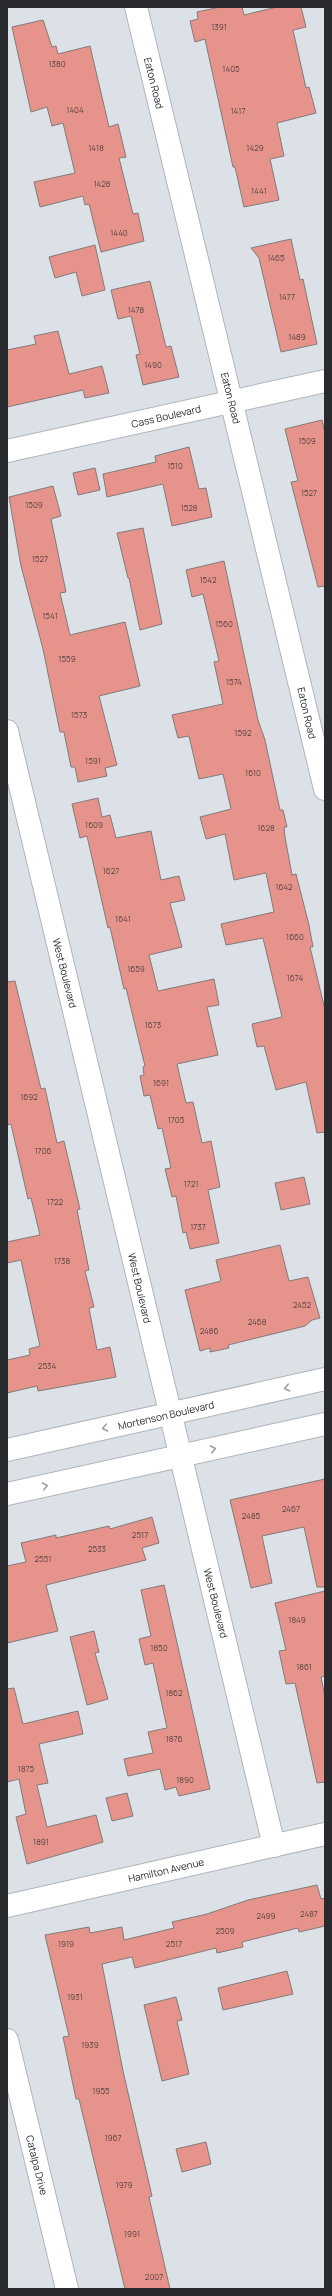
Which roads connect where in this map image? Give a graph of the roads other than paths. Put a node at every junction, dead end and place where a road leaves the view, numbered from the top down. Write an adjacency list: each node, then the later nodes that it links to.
1 (136, 7): 3 (street, Eaton Road)
2 (325, 381): 3 (street, Cass Boulevard)
3 (232, 402): 4 (street, Cass Boulevard); 6 (street, Eaton Road)
4 (7, 451)
5 (7, 731): 8 (street, West Boulevard)
6 (325, 789)
7 (325, 1379): 8 (street, Mortenson Boulevard, one-way to 8)
8 (170, 1414): 10 (street, Mortenson Boulevard, one-way to 10); 11 (street, West Boulevard)
9 (325, 1424): 11 (street, one-way to 9)
10 (7, 1450)
11 (180, 1457): 12 (street, one-way to 11); 14 (street, West Boulevard)
12 (7, 1494)
13 (325, 1834): 14 (street, Hamilton Avenue)
14 (274, 1846): 15 (street, Hamilton Avenue)
15 (7, 1906)
16 (7, 2040): 17 (street, Catalpa Drive)
17 (67, 2289)

